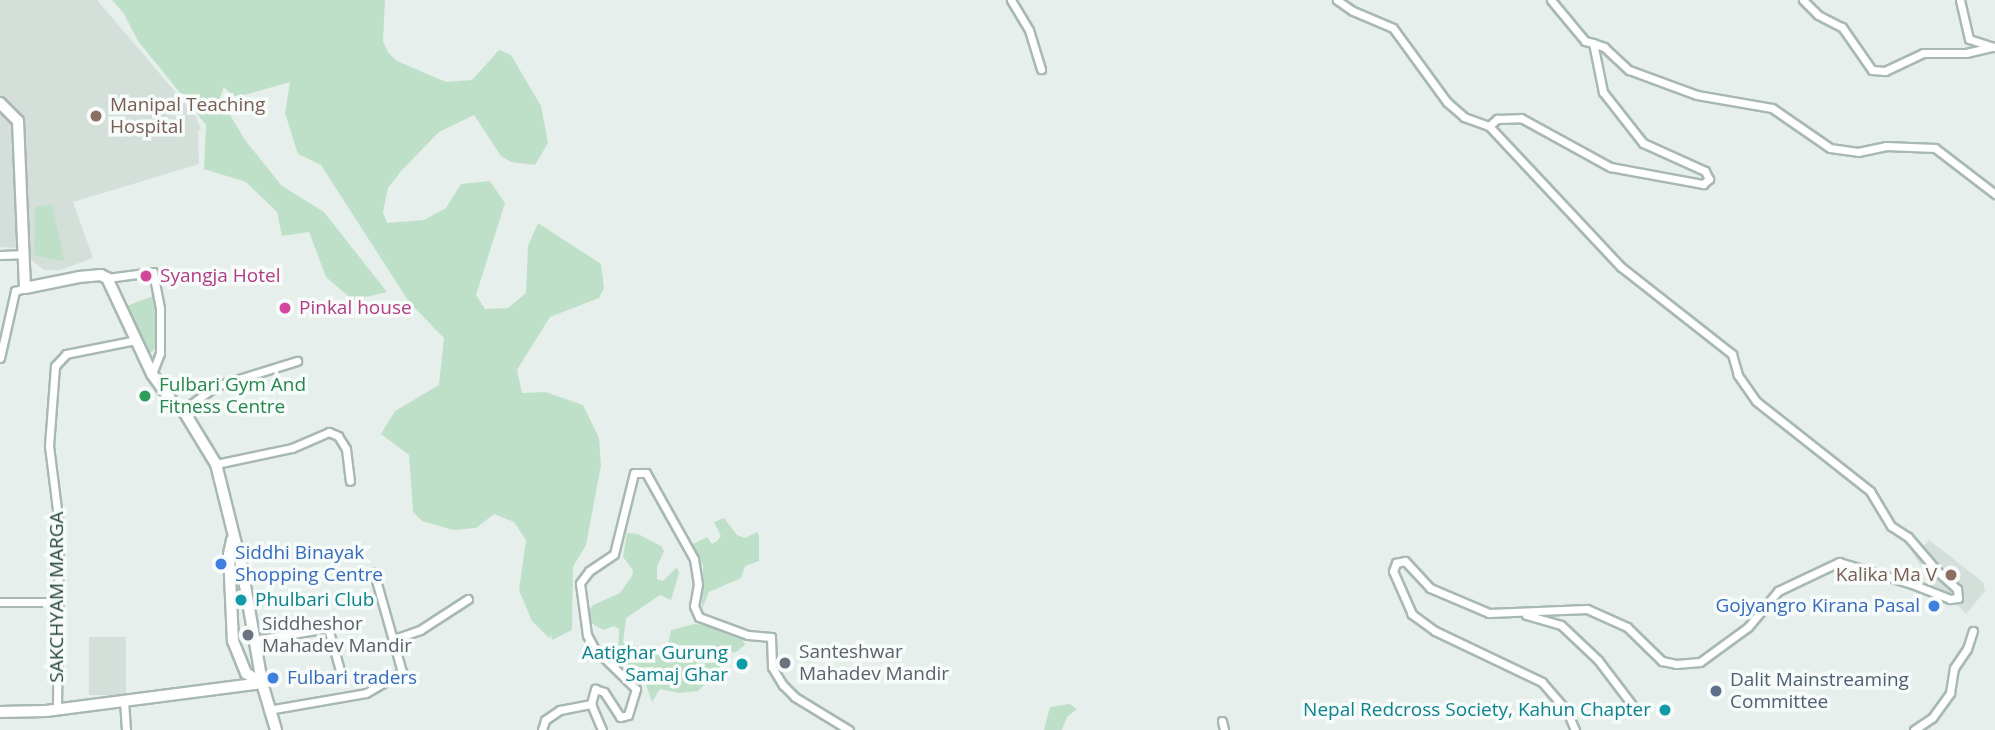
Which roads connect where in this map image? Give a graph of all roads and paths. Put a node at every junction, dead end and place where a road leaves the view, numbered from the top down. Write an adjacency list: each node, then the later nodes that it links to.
1 (1011, 0): 8 (street)
2 (1338, 0): 10 (street)
3 (1551, 0): 6 (street)
4 (1803, 0): 7 (street)
5 (1960, 0): 7 (street)
6 (1593, 43): 10 (street); 11 (street)
7 (1994, 47)
8 (1041, 69)
9 (0, 103): 12 (main road)
10 (1489, 126): 28 (street)
11 (1995, 194)
12 (23, 254): 13 (street); 15 (main road)
13 (0, 255)
14 (107, 278): 15 (main road); 16 (main road); 19 (street)
15 (25, 288): 17 (street)
16 (136, 340): 19 (main road); 27 (street, SAKCHYAM MARGA)
17 (0, 358)
18 (297, 360): 20 (street)
19 (152, 374): 20 (main road)
20 (183, 410): 21 (main road)
21 (216, 464): 22 (street); 23 (main road)
22 (350, 481)
23 (233, 537): 31 (main road); 33 (main road)
24 (373, 573): 30 (street)
25 (468, 598): 30 (street)
26 (0, 601): 27 (street)
27 (59, 602): 36 (street, SAKCHYAM MARGA)
28 (1522, 614): 38 (street); 47 (street)
29 (1973, 631): 48 (street)
30 (394, 639): 37 (street)
31 (255, 640): 32 (street); 33 (main road)
32 (341, 674)
33 (262, 683): 34 (main road); 37 (main road)
34 (124, 701): 36 (main road); 41 (street)
35 (591, 705): 43 (street); 44 (street); 45 (street)
36 (57, 708): 39 (main road)
37 (268, 710): 42 (main road)
38 (1636, 710)
39 (0, 712)
40 (1222, 721): 46 (street)
41 (126, 730)
42 (276, 730)
43 (542, 730)
44 (602, 730)
45 (849, 730)
46 (1224, 730)
47 (1575, 730)
48 (1914, 730)

